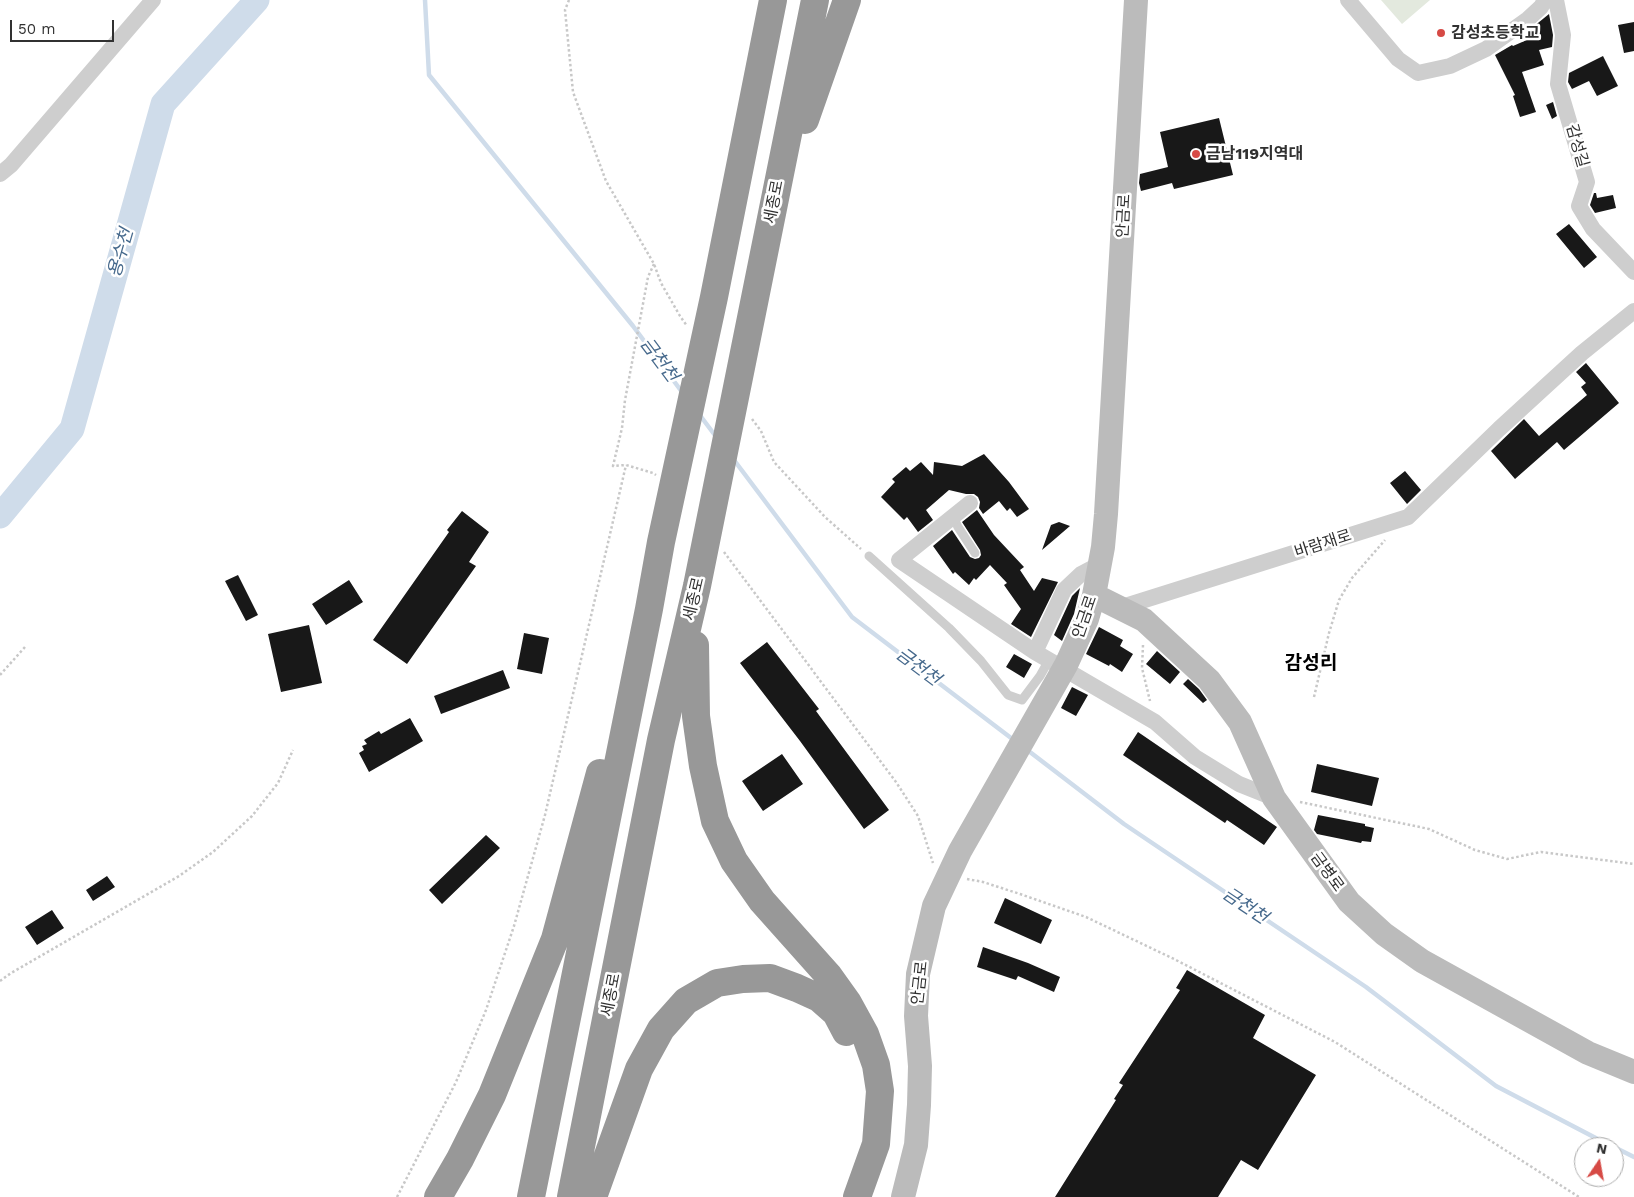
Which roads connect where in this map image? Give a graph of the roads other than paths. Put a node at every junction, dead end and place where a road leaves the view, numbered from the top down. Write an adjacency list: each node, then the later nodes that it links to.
1 (153, 0): 9 (street)
2 (773, 0): 21 (highway)
3 (815, 0): 10 (highway, 세종로)
4 (847, 0): 10 (highway)
5 (1136, 0): 17 (street, 안금로)
6 (1348, 0): 7 (street)
7 (1545, 0)
8 (1556, 0): 11 (street, 감성길)
9 (0, 174)
10 (774, 203): 18 (highway, 세종로)
11 (1634, 272)
12 (1634, 311): 20 (street, 바람재로)
13 (970, 503): 14 (street)
14 (953, 517): 15 (lane); 22 (street)
15 (975, 553)
16 (869, 556): 22 (lane)
17 (1098, 565): 19 (street, 안금로); 22 (street)
18 (697, 586): 27 (highway, 세종로); 30 (highway)
19 (1094, 595): 20 (street, 금병로); 22 (street, 안금로)
20 (1119, 608): 23 (street, 금병로)
21 (650, 609): 25 (highway); 26 (highway)
22 (1050, 659): 23 (street); 31 (street, 안금로)
23 (1274, 798): 24 (street, 금병로)
24 (1634, 1072)
25 (438, 1197)
26 (531, 1197)
27 (570, 1197)
28 (592, 1197): 29 (highway)
29 (842, 1197)
30 (857, 1197)
31 (903, 1197)

